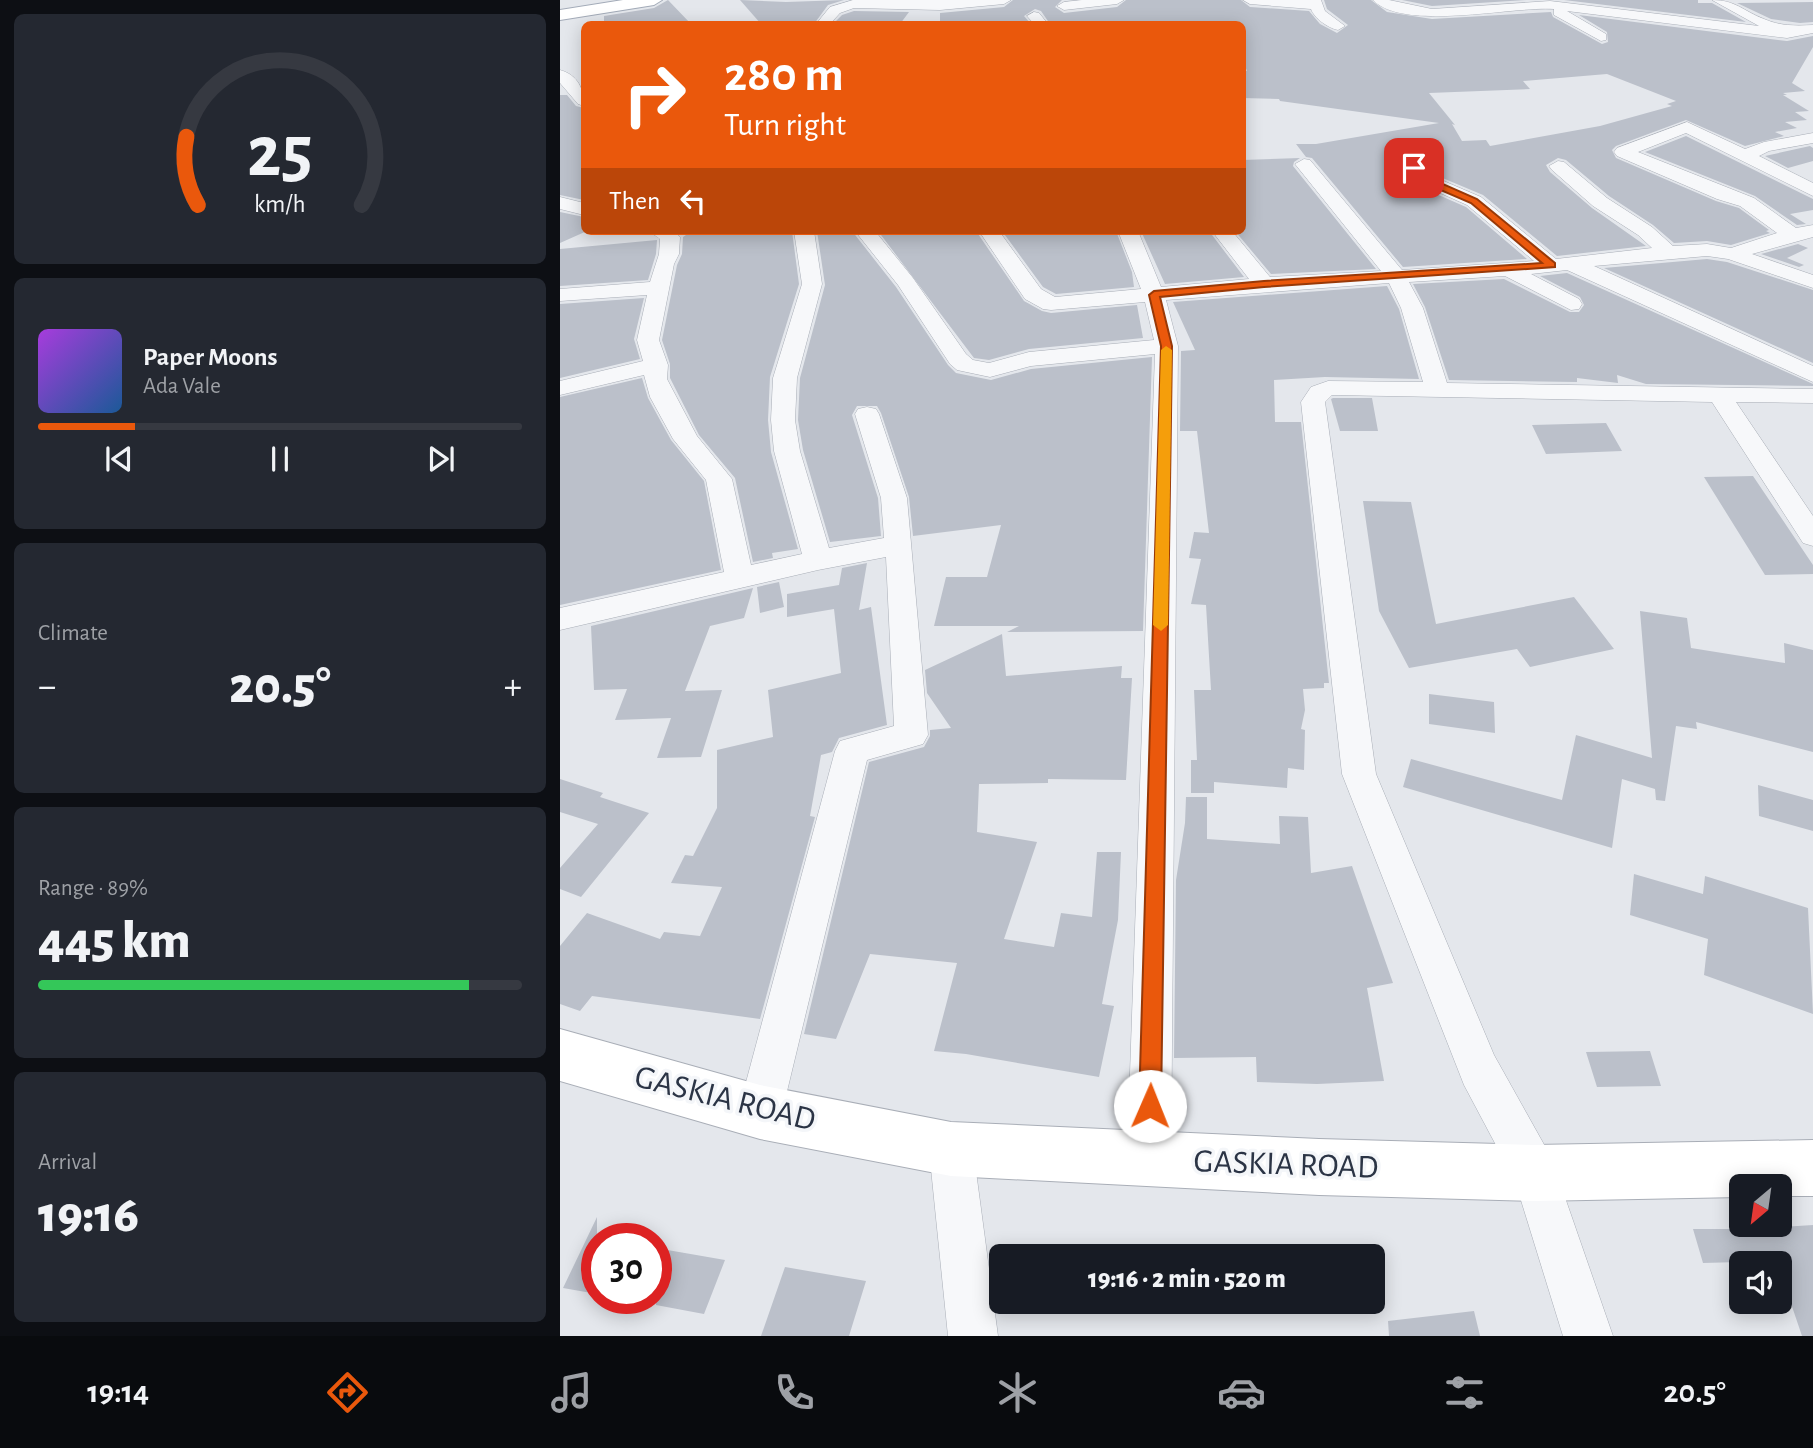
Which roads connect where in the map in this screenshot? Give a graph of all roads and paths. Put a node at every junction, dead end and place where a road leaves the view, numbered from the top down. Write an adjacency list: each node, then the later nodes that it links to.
1 (623, 0): 14 (main road)
2 (654, 0): 14 (main road)
3 (1004, 0): 9 (street)
4 (1117, 0): 10 (street)
5 (1250, 0): 11 (street)
6 (1380, 0): 8 (street)
7 (1719, 0): 12 (street)
8 (1547, 2): 20 (street); 21 (street)
9 (930, 3): 16 (street)
10 (1060, 3): 17 (street)
11 (1315, 3): 18 (street)
12 (1738, 11): 13 (street); 20 (street)
13 (1770, 11)
14 (560, 12)
15 (967, 16): 16 (street)
16 (828, 19)
17 (1079, 21)
18 (1338, 26)
19 (1813, 29): 20 (street)
20 (1788, 33): 22 (street)
21 (1601, 37)
22 (1813, 44)
23 (563, 82): 24 (street)
24 (581, 98)
25 (1813, 138): 26 (street)
26 (1747, 155): 30 (street); 40 (street)
27 (1400, 158): 43 (street)
28 (1304, 164): 45 (street)
29 (1558, 166): 41 (street)
30 (1813, 190)
31 (560, 203): 32 (street)
32 (581, 208)
33 (1813, 231): 40 (street)
34 (667, 235): 48 (street)
35 (805, 235): 62 (street)
36 (868, 235): 52 (street)
37 (992, 235): 50 (street)
38 (1130, 235): 50 (street)
39 (1225, 235): 47 (street)
40 (1791, 235): 42 (street)
41 (1668, 252): 42 (street); 43 (street)
42 (1732, 254): 46 (street)
43 (1561, 264): 44 (street); 54 (street)
44 (1509, 270): 45 (street); 51 (street)
45 (1396, 276): 47 (street); 56 (street)
46 (1813, 282)
47 (1264, 284): 50 (street)
48 (661, 288): 49 (street); 53 (street)
49 (560, 295)
50 (1154, 295): 52 (street)
51 (1571, 304)
52 (1167, 346): 68 (street)
53 (656, 365): 55 (street); 63 (street)
54 (1813, 375)
55 (560, 388)
56 (1438, 391): 57 (street); 70 (street)
57 (1720, 396): 58 (street); 60 (street)
58 (1813, 396)
59 (867, 414): 61 (street)
60 (1813, 537)
61 (899, 545): 62 (street); 66 (street)
62 (818, 560): 63 (street)
63 (739, 576): 64 (street)
64 (560, 619)
65 (560, 1055): 66 (main road, GASKIA ROAD)
66 (760, 1112): 67 (main road, GASKIA ROAD)
67 (951, 1149): 68 (main road, GASKIA ROAD); 71 (street)
68 (1149, 1160): 70 (main road, GASKIA ROAD)
69 (1813, 1168): 70 (main road, GASKIA ROAD)
70 (1535, 1173): 72 (street)
71 (973, 1336)
72 (1588, 1336)

